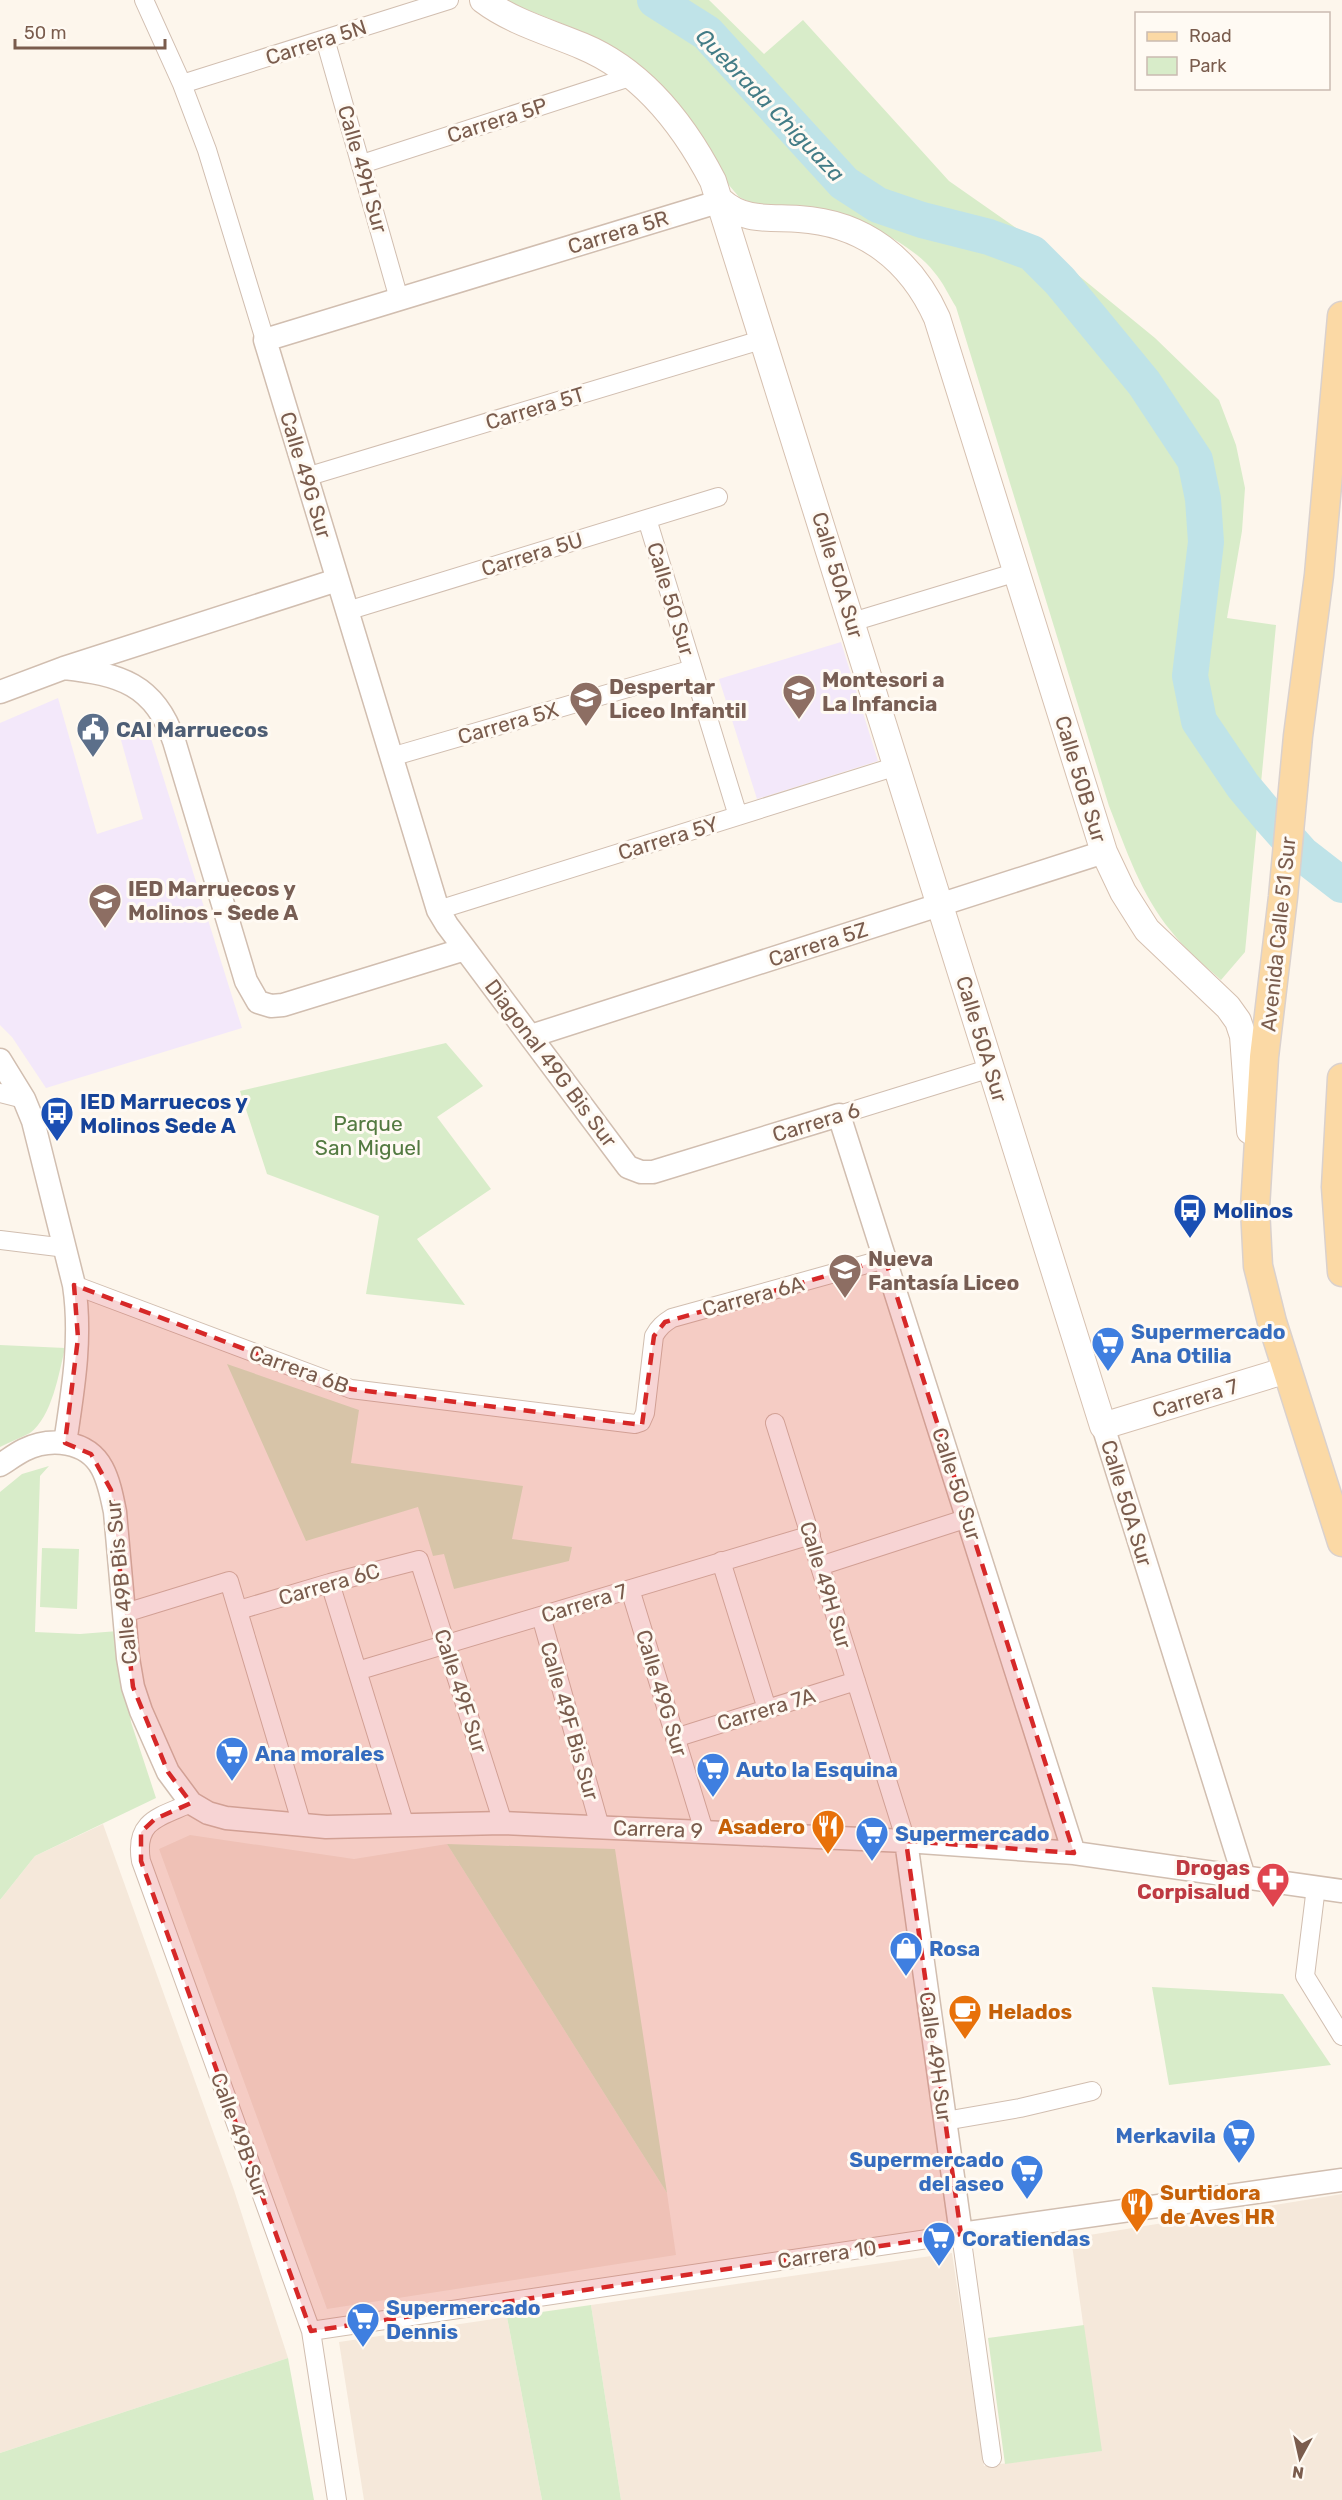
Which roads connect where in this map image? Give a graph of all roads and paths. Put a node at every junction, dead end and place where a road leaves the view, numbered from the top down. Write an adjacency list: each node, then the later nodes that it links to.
1 (144, 0): 6 (street, Calle 49G Sur)
2 (449, 0): 4 (street, Carrera 5N)
3 (483, 0): 5 (main road, Calle 50A Sur)
4 (325, 39): 6 (street, Carrera 5N); 7 (street, Calle 49H Sur)
5 (633, 76): 7 (street, Carrera 5P); 8 (main road, Calle 50A Sur)
6 (182, 84): 12 (street, Calle 49G Sur)
7 (362, 164): 9 (street, Calle 49H Sur)
8 (721, 201): 9 (street, Carrera 5R); 11 (main road, Calle 50A Sur); 16 (main road, Calle 50B Sur)
9 (399, 299): 12 (street, Carrera 5R)
10 (1342, 316): 38 (main road, Avenida Calle 51 Sur)
11 (764, 339): 13 (street, Carrera 5T); 19 (main road, Calle 50A Sur)
12 (264, 340): 13 (street, Calle 49G Sur)
13 (306, 477): 17 (street, Calle 49G Sur)
14 (718, 497): 15 (street, Carrera 5U)
15 (647, 519): 18 (street, Carrera 5U); 21 (street, Calle 50 Sur)
16 (1017, 572): 19 (street); 26 (main road, Calle 50B Sur)
17 (338, 580): 18 (street, Calle 49G Sur); 20 (street)
18 (347, 611): 23 (street, Calle 49G Sur)
19 (852, 622): 24 (main road, Calle 50A Sur)
20 (64, 668): 22 (street); 29 (street)
21 (693, 669): 23 (street, Carrera 5X); 25 (street, Calle 50 Sur)
22 (0, 692)
23 (391, 757): 28 (street, Calle 49G Sur)
24 (897, 766): 25 (street, Carrera 5Y); 27 (main road, Calle 50A Sur)
25 (738, 816): 28 (street, Carrera 5Y)
26 (1104, 852): 27 (street, Carrera 5Z); 38 (main road, Calle 50B Sur)
27 (940, 904): 30 (street, Carrera 5Z); 32 (main road, Calle 50A Sur)
28 (438, 910): 29 (street, Calle 49G Sur)
29 (465, 949): 30 (street, Diagonal 49G Bis Sur)
30 (531, 1036): 37 (street, Diagonal 49G Bis Sur)
31 (0, 1060): 35 (street)
32 (992, 1068): 36 (street, Carrera 6); 47 (main road, Calle 50A Sur)
33 (1342, 1078): 42 (main road)
34 (0, 1093): 35 (street)
35 (24, 1099): 40 (street)
36 (839, 1115): 37 (street, Carrera 6); 41 (street, Calle 50 Sur)
37 (640, 1172)
38 (1255, 1208): 44 (main road, Avenida Calle 51 Sur)
39 (0, 1240): 40 (street)
40 (66, 1248): 43 (street)
41 (885, 1259): 45 (street, Carrera 6A); 50 (street, Calle 50 Sur)
42 (1342, 1272)
43 (74, 1285): 45 (street, Carrera 6B); 48 (street)
44 (1287, 1370): 47 (main road, Carrera 7); 52 (main road, Avenida Calle 51 Sur)
45 (641, 1422)
46 (775, 1423): 51 (street, Calle 49H Sur)
47 (1103, 1426): 74 (street, Calle 50A Sur)
48 (65, 1443): 49 (street); 59 (street, Calle 49B Bis Sur)
49 (0, 1465)
50 (968, 1518): 55 (street); 73 (street, Calle 50 Sur)
51 (811, 1535): 54 (street, Carrera 7); 55 (street, Calle 49H Sur)
52 (1342, 1542)
53 (419, 1560): 56 (street, Carrera 6C); 61 (street, Calle 49F Sur)
54 (721, 1562): 57 (street, Carrera 7); 64 (street)
55 (820, 1566): 63 (street, Calle 49H Sur)
56 (330, 1583): 58 (street, Carrera 6C); 62 (street)
57 (630, 1589): 60 (street, Carrera 7); 65 (street, Calle 49G Sur)
58 (239, 1610): 59 (street); 68 (street)
59 (124, 1613): 66 (street, Calle 49B Bis Sur)
60 (541, 1616): 61 (street, Carrera 7); 70 (street, Calle 49F Bis Sur)
61 (446, 1644): 62 (street, Carrera 7); 67 (street, Calle 49F Sur)
62 (357, 1671): 69 (street)
63 (856, 1681): 64 (street, Carrera 7A); 72 (street, Calle 49H Sur)
64 (767, 1709): 65 (street, Carrera 7A)
65 (675, 1737): 71 (street, Calle 49G Sur)
66 (191, 1803): 68 (street, Carrera 9); 82 (street, Calle 49B Sur)
67 (503, 1823): 69 (street, Carrera 9); 70 (street, Carrera 9)
68 (302, 1825): 69 (street, Carrera 9)
69 (405, 1826)
70 (600, 1827): 71 (street, Carrera 9)
71 (704, 1831): 72 (street, Carrera 9)
72 (906, 1841): 73 (street, Carrera 9); 79 (street, Calle 49H Sur)
73 (1074, 1853): 74 (street, Carrera 9)
74 (1244, 1877): 75 (street, Carrera 9)
75 (1316, 1887): 76 (street, Carrera 9); 77 (street)
76 (1342, 1891)
77 (1342, 2036)
78 (1092, 2091): 79 (street)
79 (945, 2121): 81 (street, Calle 49H Sur)
80 (1342, 2180): 81 (street, Carrera 10)
81 (961, 2234): 82 (street, Carrera 10); 83 (street, Calle 49H Sur)
82 (311, 2331): 84 (street, Calle 49B Sur)
83 (992, 2458)
84 (337, 2500)

